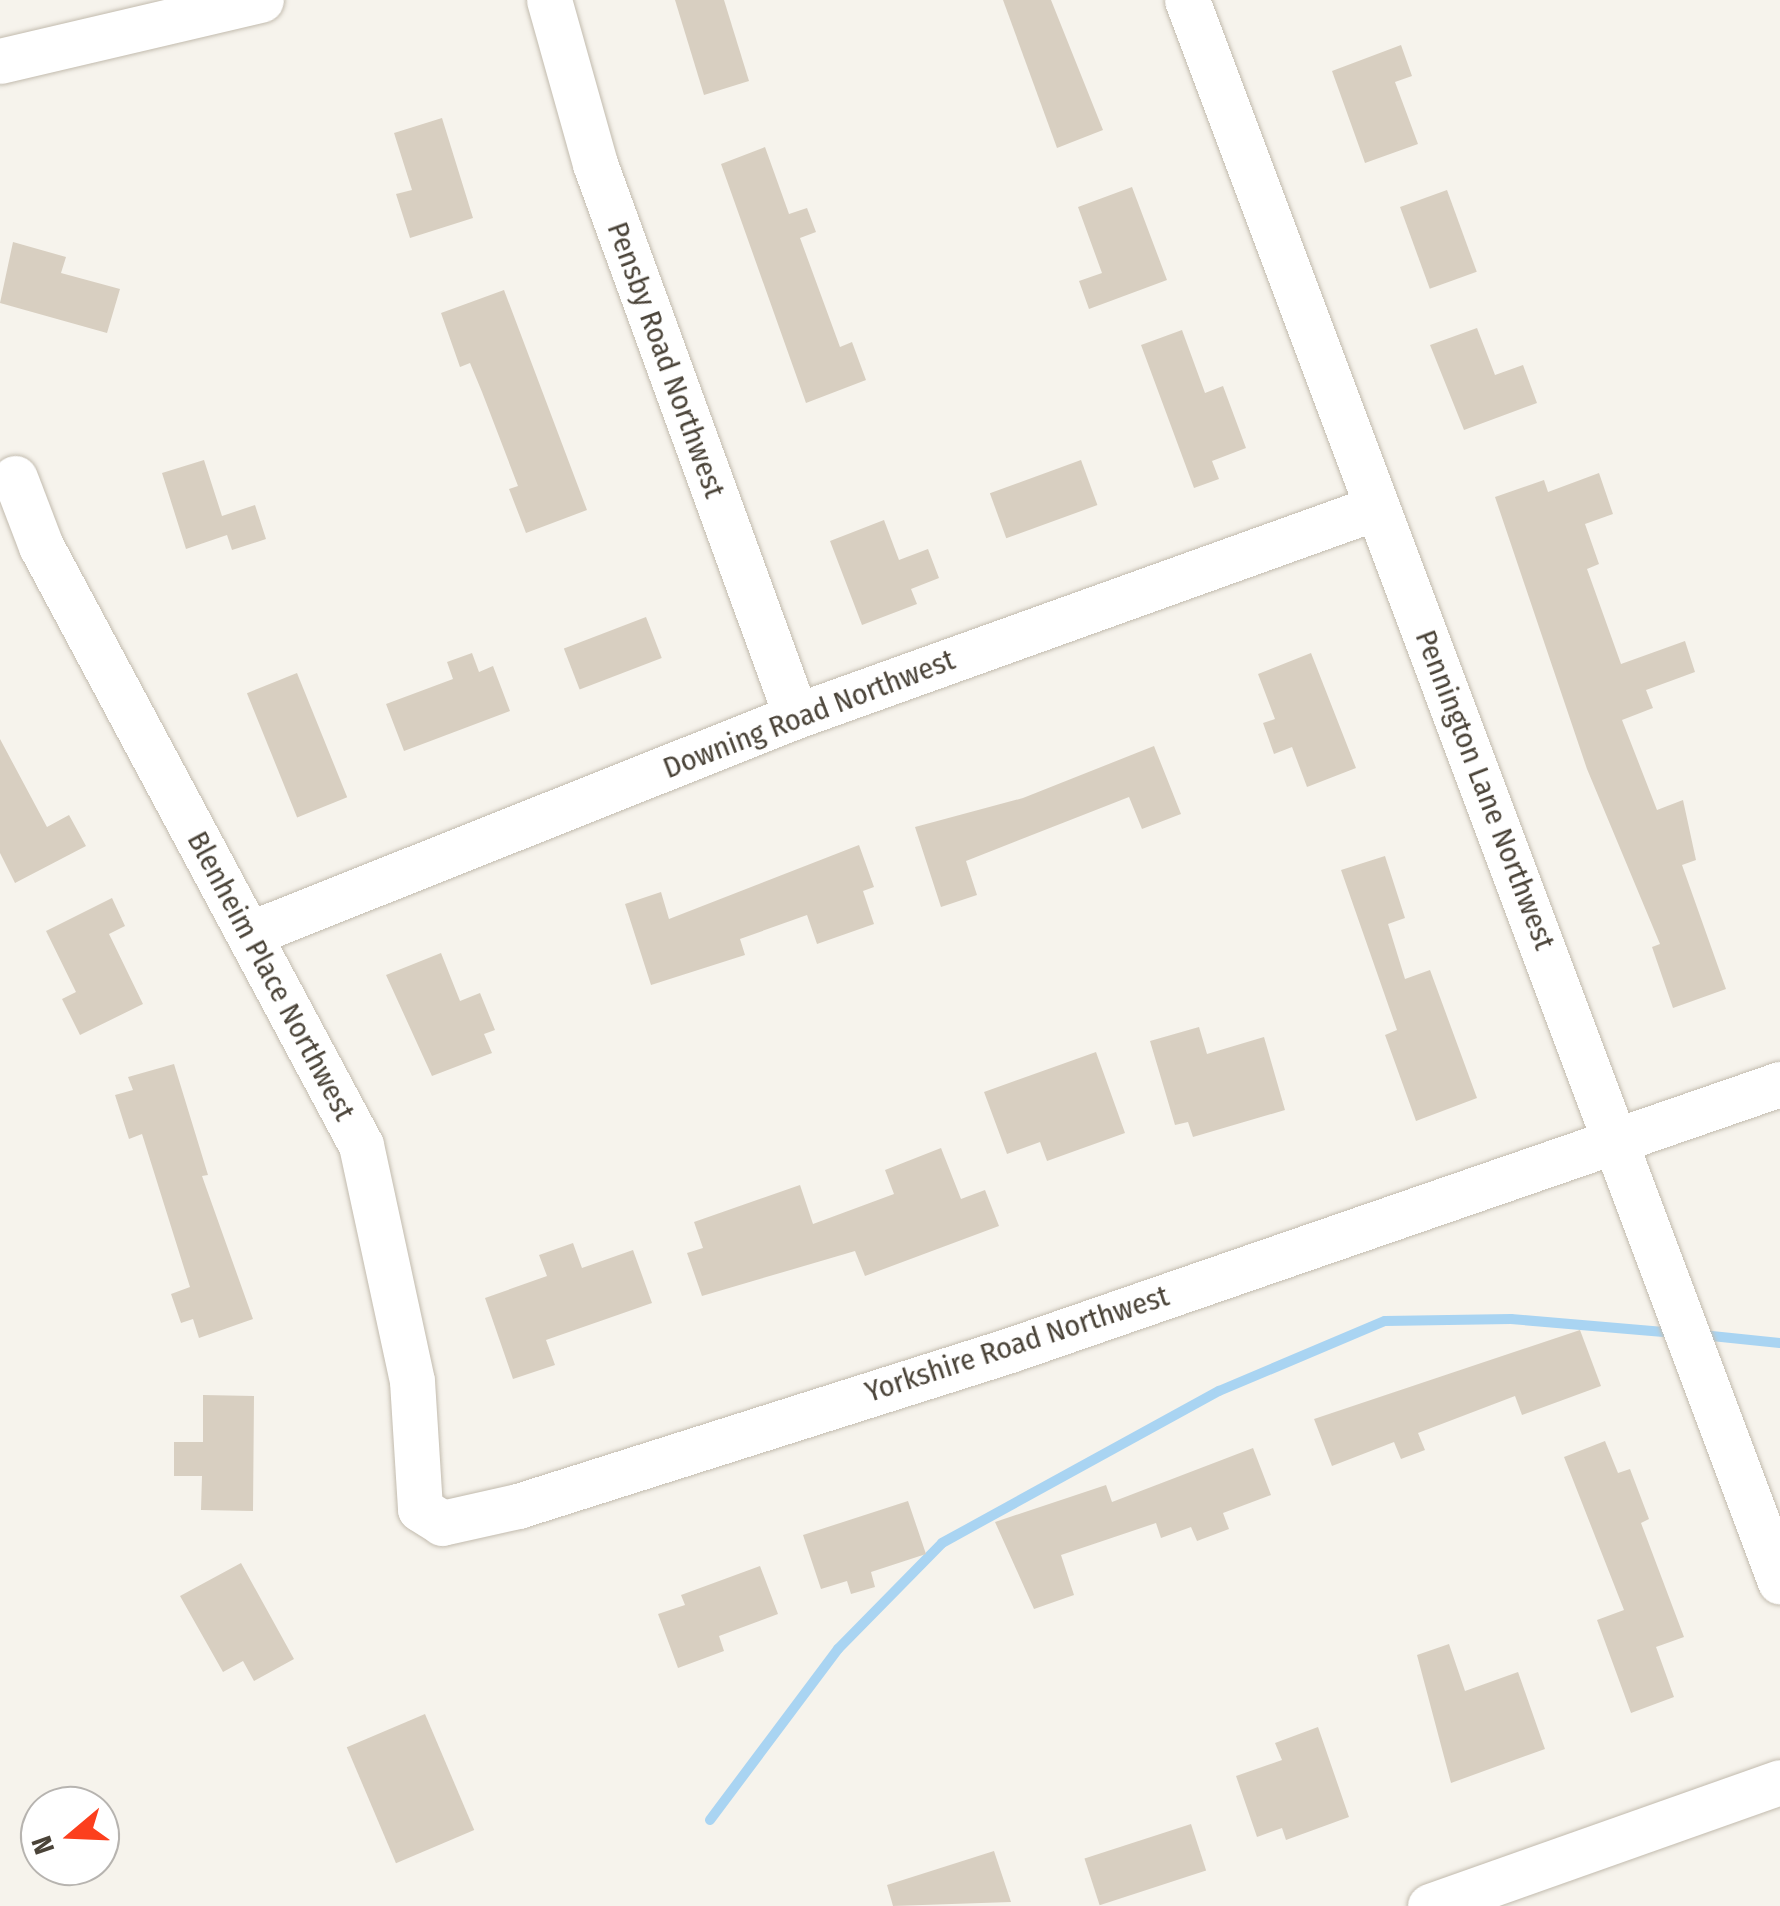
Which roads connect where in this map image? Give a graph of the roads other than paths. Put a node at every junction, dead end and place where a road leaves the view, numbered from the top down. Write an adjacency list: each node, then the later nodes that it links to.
1 (262, 0): 4 (street)
2 (549, 0): 8 (street, Pensby Road Northwest)
3 (1188, 0): 7 (street, Pennington Lane Northwest)
4 (141, 14): 5 (street)
5 (0, 61)
6 (15, 478): 9 (street, Blenheim Place Northwest)
7 (1375, 508): 8 (street, Downing Road Northwest); 11 (street, Pennington Lane Northwest)
8 (796, 716): 9 (street, Downing Road Northwest)
9 (249, 934): 12 (street, Blenheim Place Northwest)
10 (1780, 1084): 11 (street, Yorkshire Road Northwest)
11 (1614, 1146): 12 (street, Yorkshire Road Northwest); 13 (street, Pennington Lane Northwest)
12 (420, 1509)
13 (1780, 1582)
14 (1780, 1782): 15 (street)
15 (1430, 1906)

